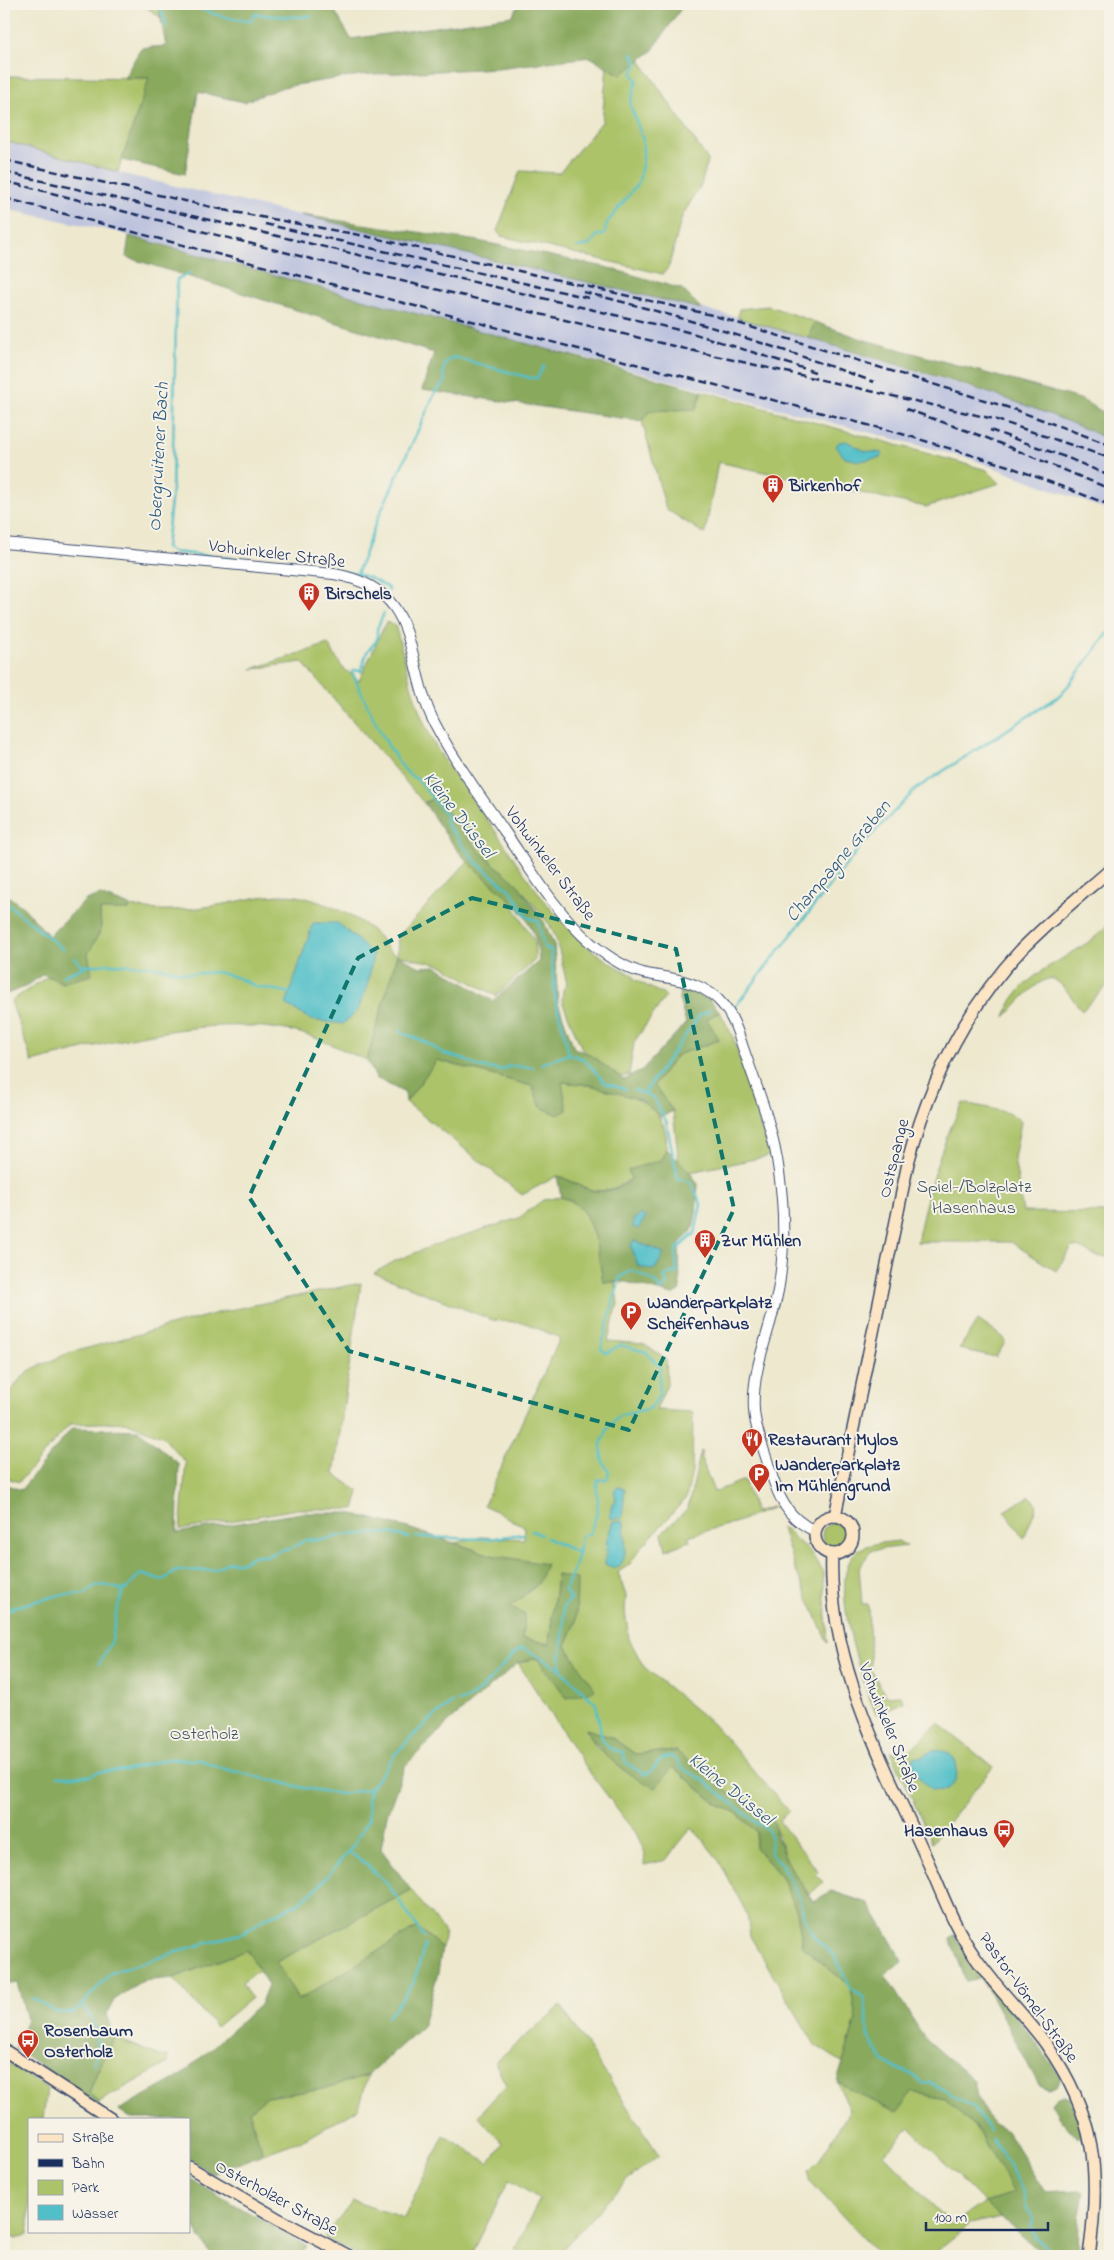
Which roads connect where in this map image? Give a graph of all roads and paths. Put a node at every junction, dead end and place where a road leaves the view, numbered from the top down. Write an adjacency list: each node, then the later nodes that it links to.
1 (4, 543): 4 (street, Vohwinkeler Straße)
2 (1110, 870): 3 (main road, Ostspange)
3 (835, 1516): 4 (main road); 5 (main road)
4 (815, 1531): 5 (main road)
5 (832, 1554): 6 (main road, Vohwinkeler Straße)
6 (948, 1906): 11 (main road, Pastor-Vömel-Straße)
7 (4, 2050): 8 (main road)
8 (109, 2118)
9 (190, 2168): 10 (main road, Osterholzer Straße)
10 (349, 2256)
11 (1089, 2256)

